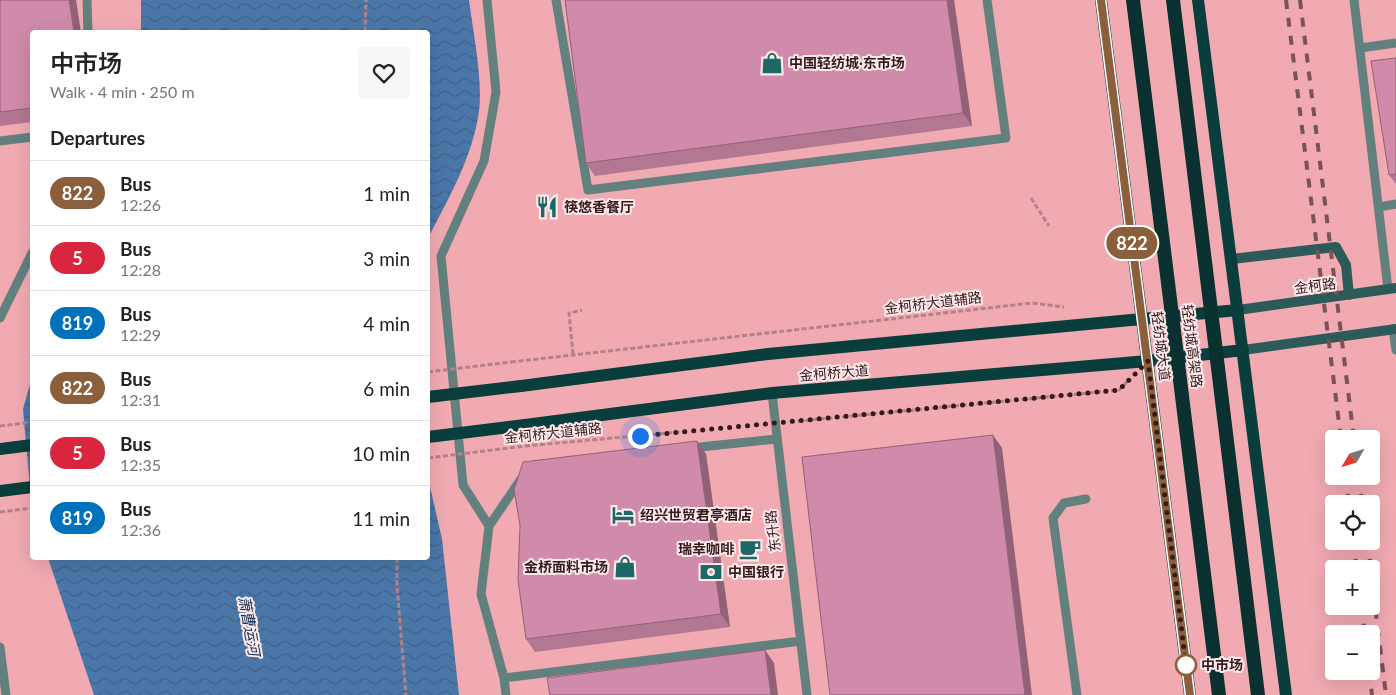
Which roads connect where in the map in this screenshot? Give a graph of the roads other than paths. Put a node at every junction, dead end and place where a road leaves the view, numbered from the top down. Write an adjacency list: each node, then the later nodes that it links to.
1 (86, 0): 10 (lane)
2 (487, 0): 39 (lane)
3 (556, 0): 4 (lane)
4 (987, 0)
5 (1101, 0): 23 (main road, 轻纺城大道)
6 (1133, 0): 48 (highway, 轻纺城高架路, bridge)
7 (1173, 0): 49 (highway, 轻纺城高架路, bridge)
8 (1198, 0): 18 (main road)
9 (1354, 0): 12 (lane)
10 (88, 30)
11 (1396, 43): 12 (lane)
12 (1360, 48): 16 (lane)
13 (30, 137): 14 (lane)
14 (0, 141)
15 (1396, 204): 16 (lane)
16 (1379, 207): 19 (lane)
17 (30, 257): 22 (lane)
18 (1232, 259): 20 (main road); 21 (main road)
19 (1392, 289): 20 (main road, 金柯路)
20 (1349, 295): 21 (main road, 金柯路)
21 (1238, 310): 23 (main road, 金柯桥大道); 25 (main road)
22 (0, 318)
23 (1142, 318): 27 (main road, 轻纺城大道); 29 (main road, 金柯桥大道, bridge)
24 (1395, 329): 25 (main road); 26 (lane)
25 (1244, 350): 27 (main road, 金柯桥大道); 50 (main road)
26 (1396, 350)
27 (1148, 361): 28 (main road, 金柯桥大道); 47 (main road, 轻纺城大道)
28 (772, 394): 30 (main road, 金柯桥大道, bridge); 31 (lane, 东升路)
29 (430, 397)
30 (430, 437)
31 (776, 439): 34 (lane); 40 (lane, 东升路)
32 (30, 445): 33 (main road)
33 (0, 449)
34 (678, 450)
35 (525, 472): 39 (lane)
36 (30, 487): 37 (main road)
37 (0, 491)
38 (1086, 499): 46 (lane)
39 (489, 526): 42 (lane)
40 (801, 641): 42 (lane); 45 (lane, 东升路)
41 (0, 647): 43 (lane)
42 (504, 678): 44 (lane)
43 (6, 695)
44 (506, 695)
45 (807, 695)
46 (1077, 695)
47 (1190, 695)
48 (1219, 695)
49 (1258, 695)
50 (1286, 695)

